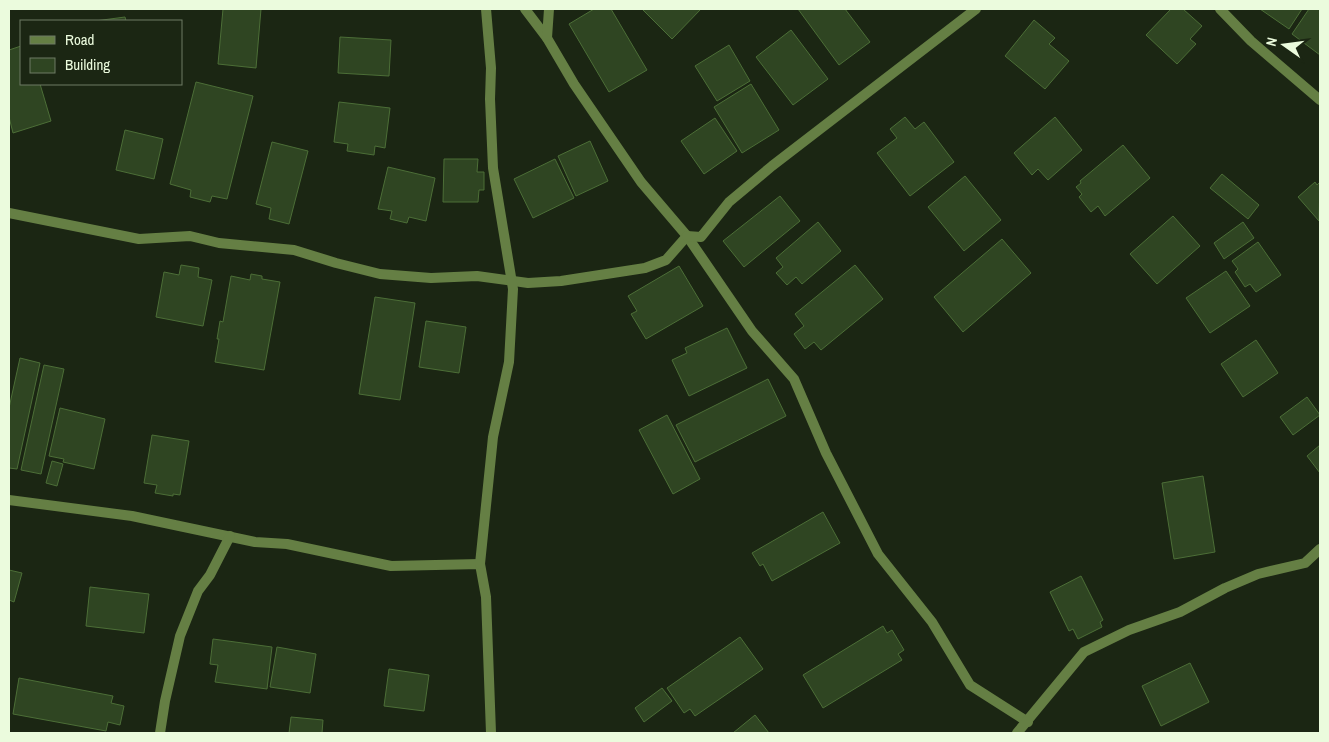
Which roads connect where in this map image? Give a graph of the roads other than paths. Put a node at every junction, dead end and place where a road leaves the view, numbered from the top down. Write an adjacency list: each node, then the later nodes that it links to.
1 (486, 9): 10 (street)
2 (525, 9): 6 (street)
3 (549, 9): 6 (street)
4 (976, 9): 9 (street)
5 (1220, 9): 7 (street)
6 (547, 38): 9 (street)
7 (1320, 100)
8 (9, 214): 10 (street)
9 (687, 236): 10 (street); 15 (street)
10 (512, 281): 14 (street)
11 (9, 500): 12 (street)
12 (230, 536): 14 (street); 16 (street)
13 (1320, 549): 15 (street)
14 (480, 564): 17 (street)
15 (1028, 722): 18 (street)
16 (160, 733)
17 (492, 733)
18 (1017, 733)

